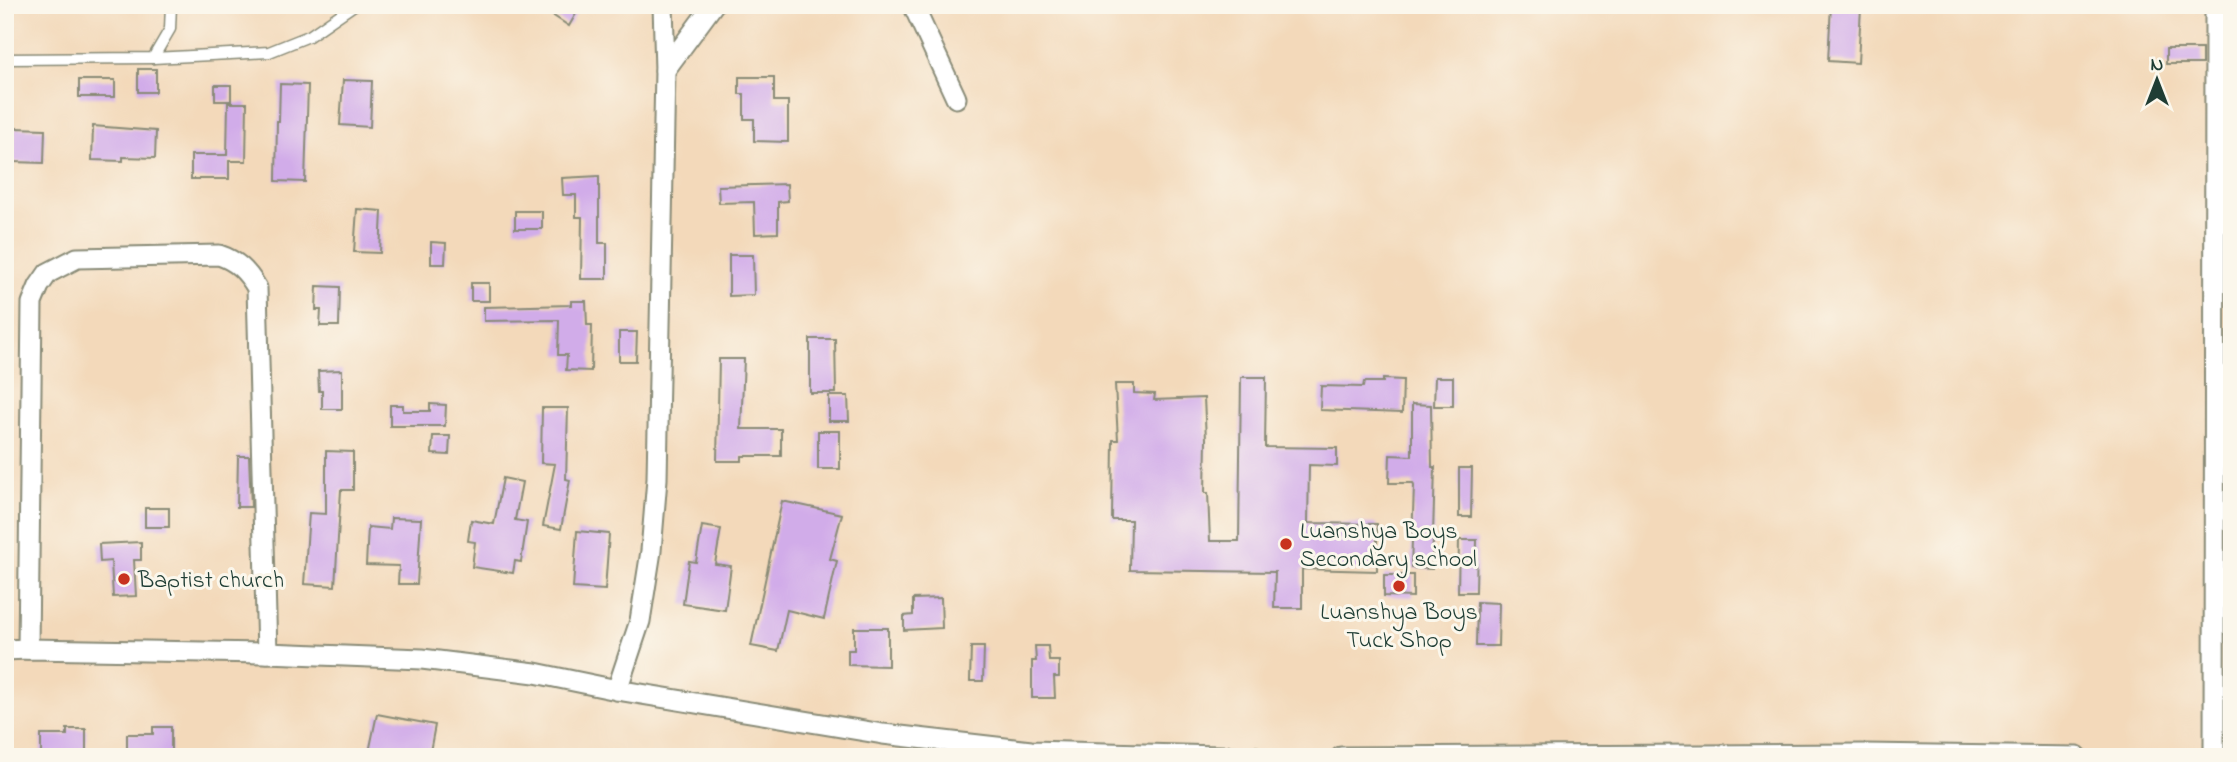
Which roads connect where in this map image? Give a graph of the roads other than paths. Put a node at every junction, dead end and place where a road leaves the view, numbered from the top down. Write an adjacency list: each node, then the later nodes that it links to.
1 (171, 5): 7 (lane)
2 (355, 5): 7 (lane)
3 (663, 5): 9 (street)
4 (713, 5): 9 (street)
5 (913, 5): 10 (street)
6 (2215, 5): 18 (street)
7 (153, 58): 8 (lane)
8 (5, 59)
9 (665, 70): 14 (street)
10 (956, 98)
11 (28, 649): 12 (street); 13 (street); 13 (street)
12 (5, 650)
13 (267, 653): 14 (street)
14 (617, 690): 15 (street)
15 (1256, 757)
16 (1341, 757): 17 (street)
17 (2077, 757)
18 (2214, 757)

